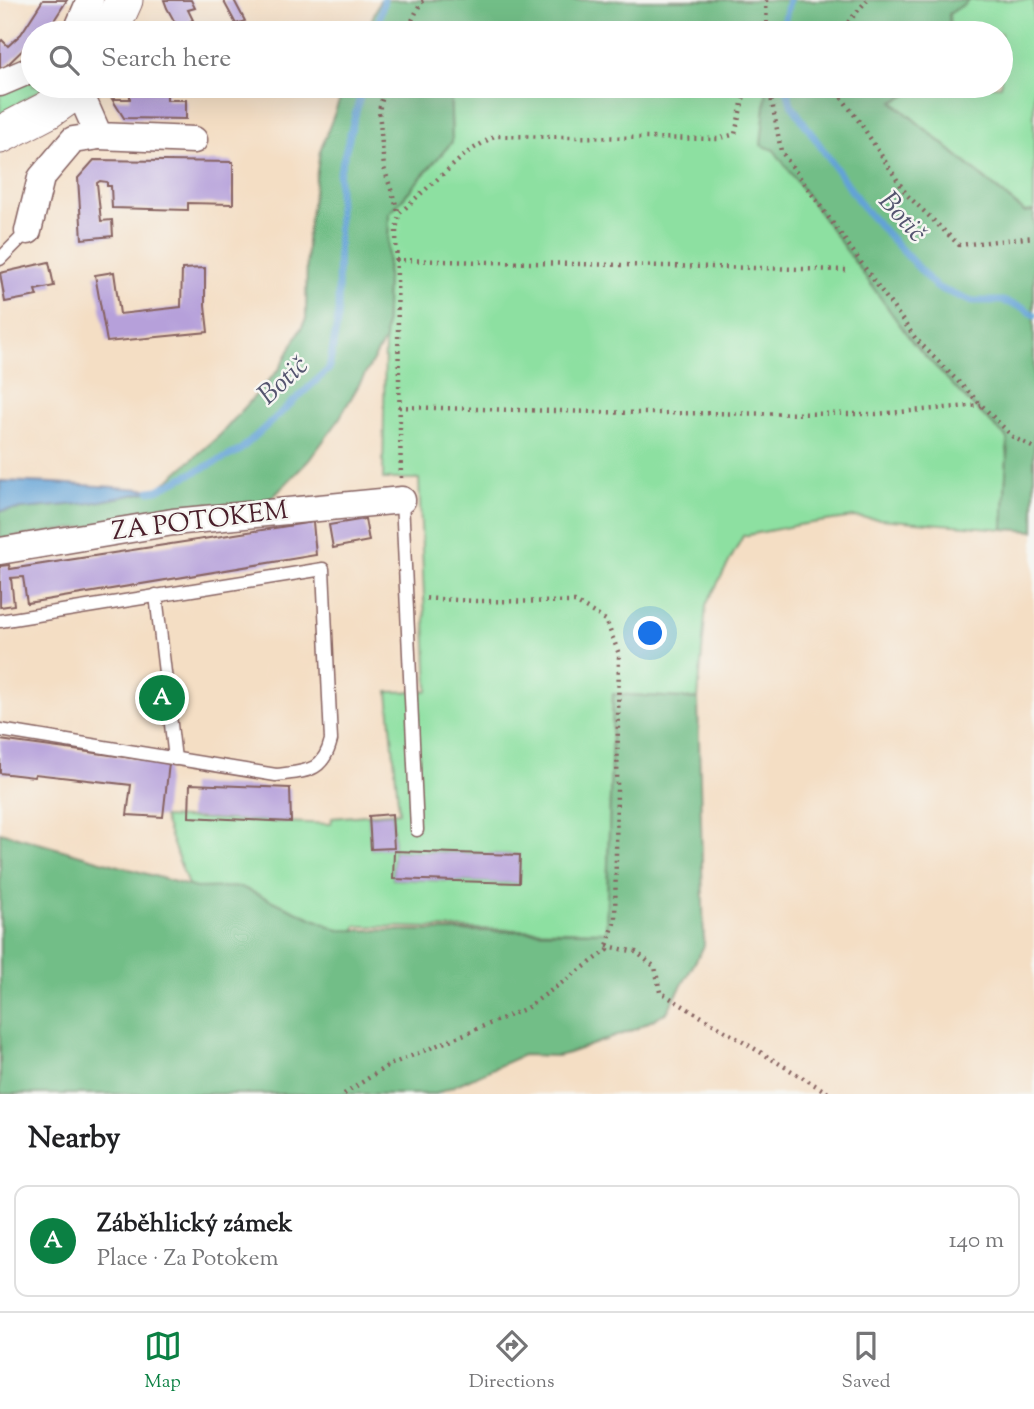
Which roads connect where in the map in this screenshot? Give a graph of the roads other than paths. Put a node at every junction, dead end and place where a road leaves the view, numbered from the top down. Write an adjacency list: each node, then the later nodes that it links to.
1 (90, 0): 3 (street)
2 (124, 0): 4 (street)
3 (80, 21)
4 (114, 21)
5 (21, 74): 6 (street)
6 (0, 83)
7 (64, 98): 9 (street)
8 (83, 98): 10 (street)
9 (0, 135)
10 (99, 136): 11 (street); 12 (street)
11 (194, 140)
12 (28, 231): 13 (lane)
13 (0, 260)
14 (401, 500): 15 (street, ZA POTOKEM); 20 (lane)
15 (0, 551)
16 (156, 595): 17 (lane); 19 (lane); 19 (lane)
17 (0, 621)
18 (0, 730): 19 (lane)
19 (175, 759)
20 (417, 830)

